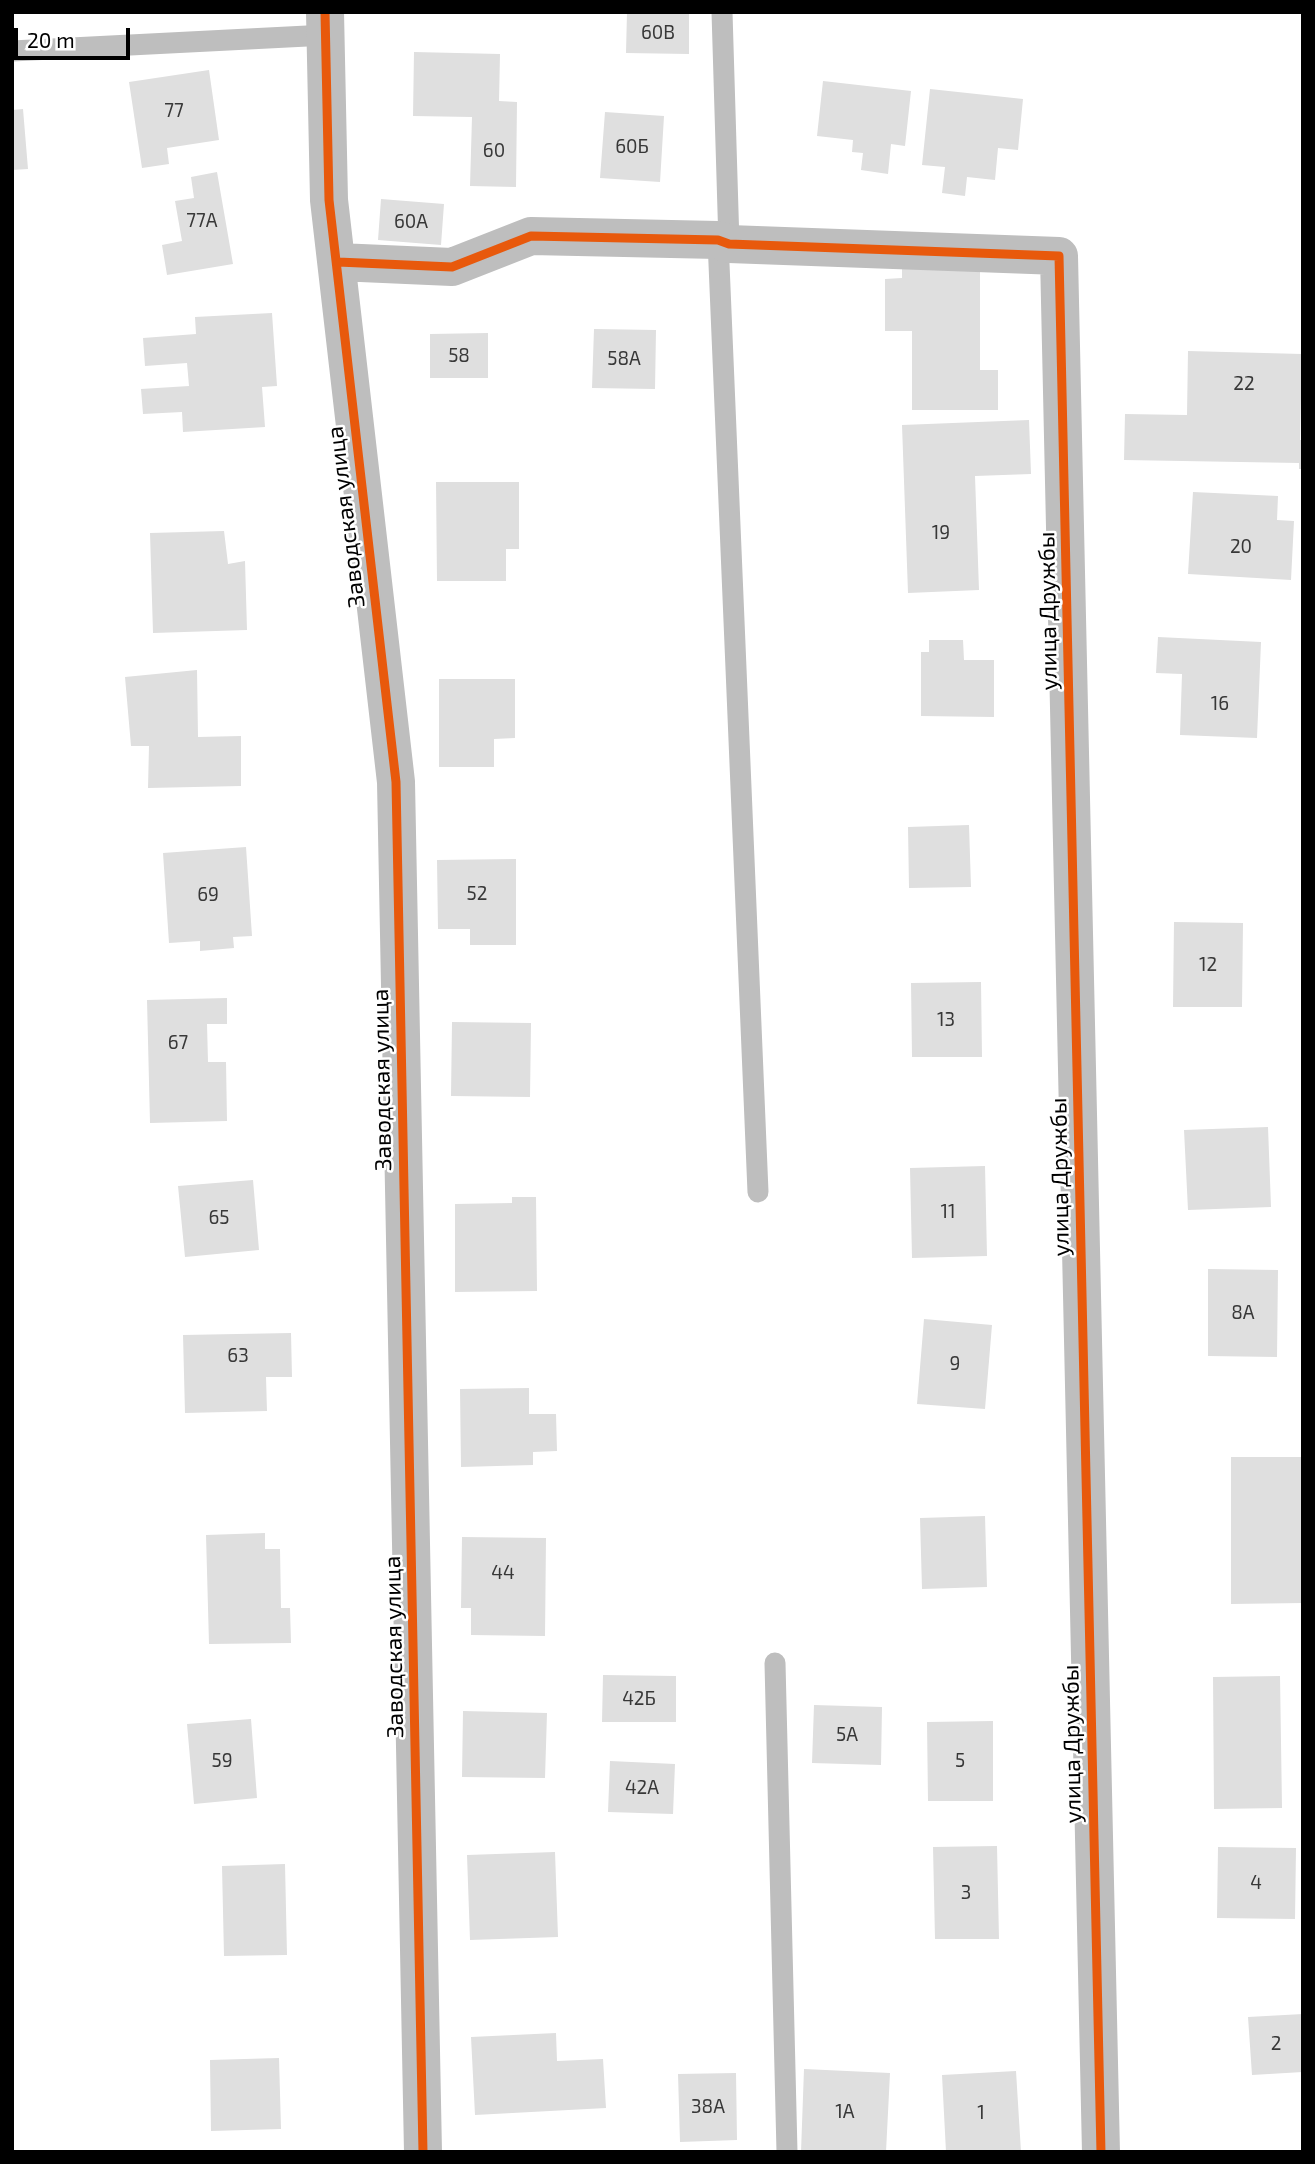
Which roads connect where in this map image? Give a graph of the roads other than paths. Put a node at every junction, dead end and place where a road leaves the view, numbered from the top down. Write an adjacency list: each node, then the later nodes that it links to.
1 (722, 12): 4 (lane)
2 (326, 23): 3 (lane); 5 (street, Заводская улица)
3 (12, 51)
4 (724, 242): 5 (street); 6 (lane); 10 (street, улица Дружбы)
5 (338, 262): 8 (street, Заводская улица)
6 (758, 1192)
7 (775, 1663): 9 (lane)
8 (423, 2152)
9 (787, 2152)
10 (1101, 2152)

